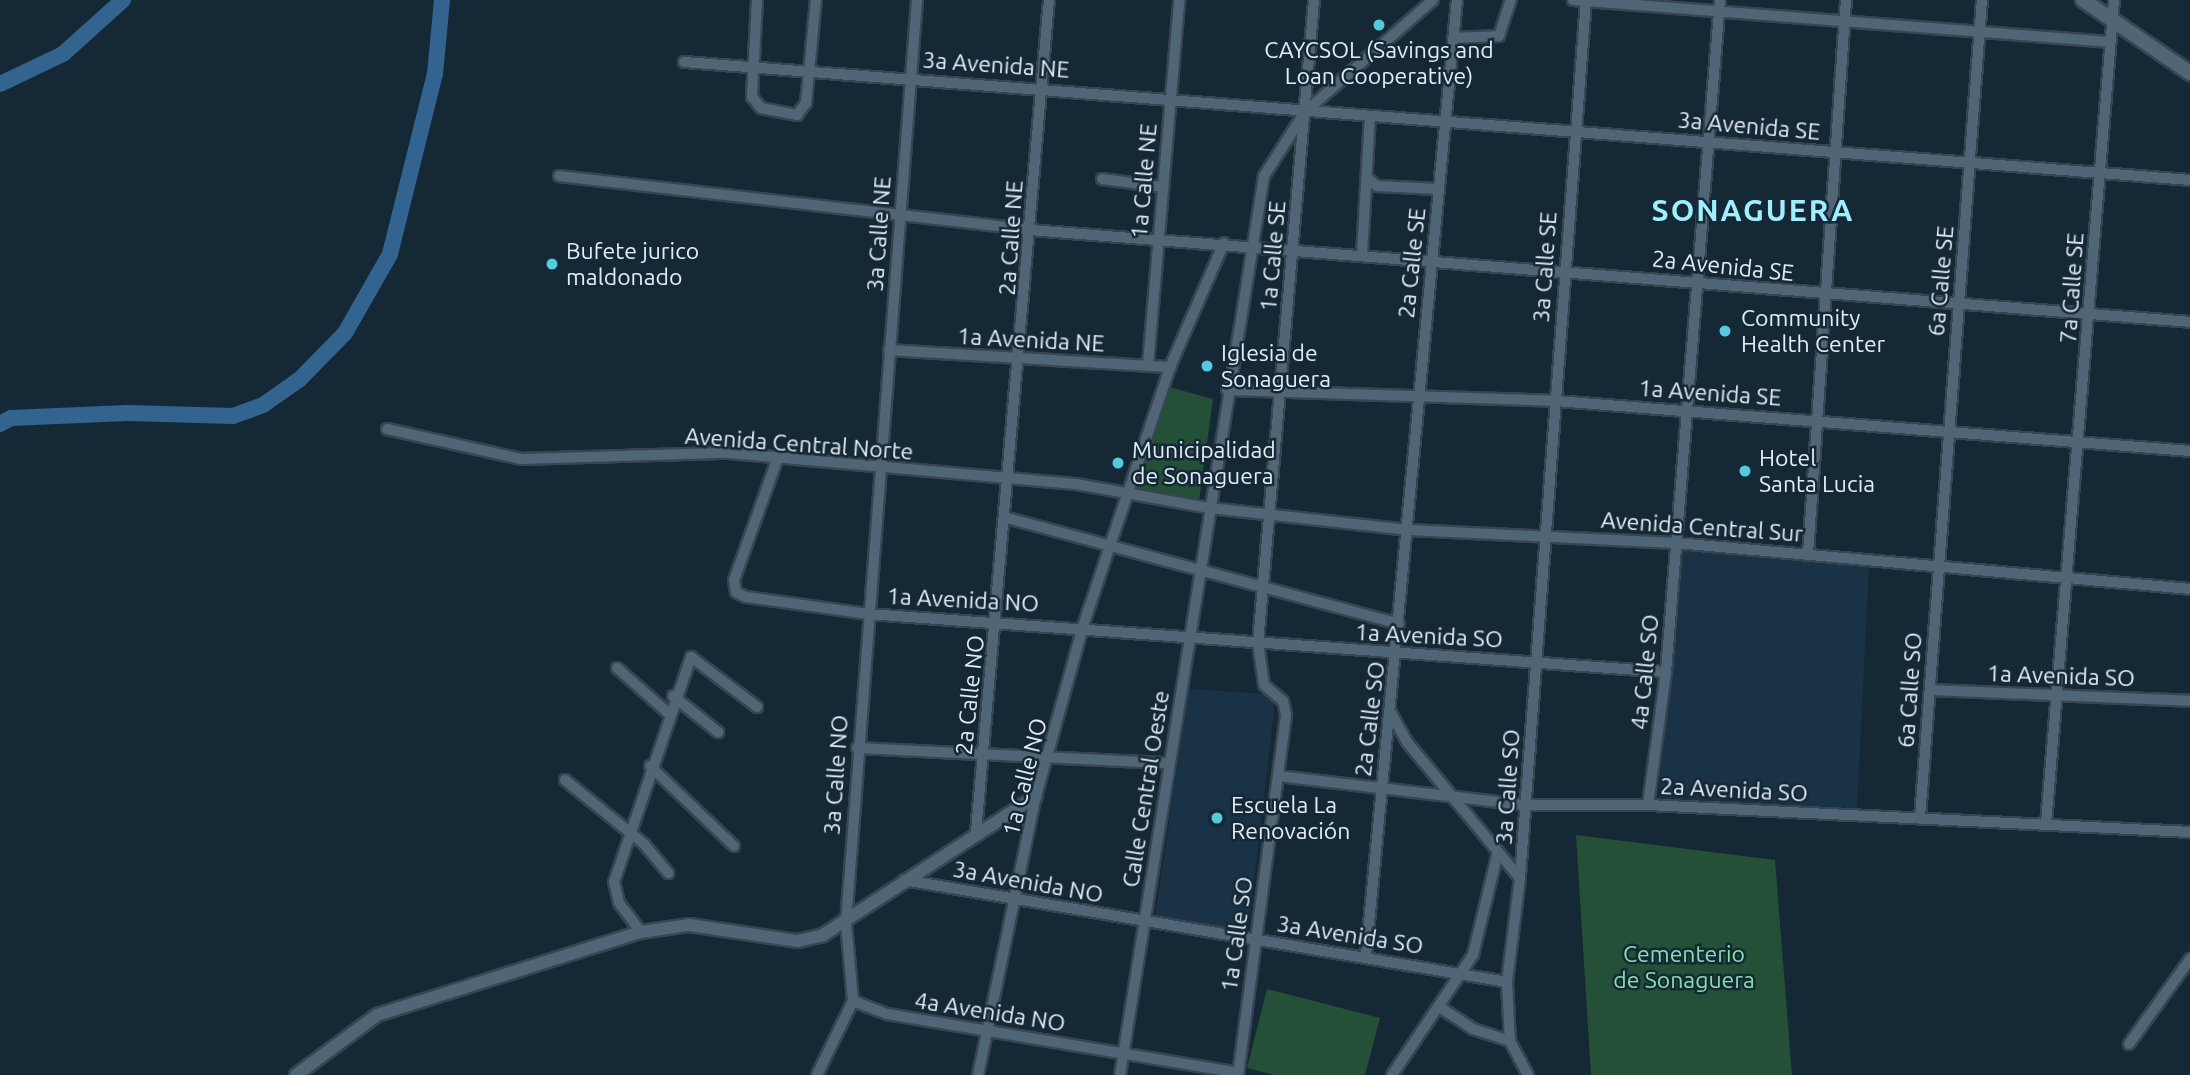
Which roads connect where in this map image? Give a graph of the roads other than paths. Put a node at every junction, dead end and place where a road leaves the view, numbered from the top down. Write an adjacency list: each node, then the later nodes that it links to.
1 (758, 0): 25 (street)
2 (816, 0): 26 (street)
3 (917, 0): 28 (street, 3a Calle NE)
4 (1049, 0): 29 (street, 2a Calle NE)
5 (1179, 0): 30 (street, 1a Calle NE)
6 (1314, 0): 31 (street, 1a Calle SE)
7 (1433, 0): 31 (street, Calle Central Oeste)
8 (1457, 0): 21 (street, 2a Calle SE)
9 (1511, 0): 21 (street)
10 (1573, 0): 16 (street)
11 (1720, 0): 18 (street, 4a Calle SO)
12 (1846, 0): 19 (street)
13 (1982, 0): 20 (street, 6a Calle SE)
14 (2083, 0): 17 (main road)
15 (2098, 0): 17 (main road)
16 (1586, 1): 18 (street); 34 (street, 3a Calle SE)
17 (2113, 10): 22 (street, 7a Calle SE); 24 (main road); 27 (main road)
18 (1719, 11): 19 (street); 35 (street, 4a Calle SO)
19 (1844, 22): 20 (street); 36 (street)
20 (1980, 32): 22 (street); 37 (street, 6a Calle SE)
21 (1453, 38): 33 (street, 2a Calle SE)
22 (2110, 42): 38 (street, 7a Calle SE)
23 (684, 62): 25 (street, 3a Avenida NE)
24 (2190, 64)
25 (754, 67): 26 (street, 3a Avenida NE); 26 (street)
26 (810, 71): 28 (street, 3a Avenida NE)
27 (2190, 73)
28 (909, 78): 29 (street, 3a Avenida NE); 45 (street, 3a Calle NE)
29 (1042, 87): 30 (street, 3a Avenida NE); 46 (street, 2a Calle NE)
30 (1170, 97): 31 (street, 3a Avenida NE); 43 (street, 1a Calle NE)
31 (1305, 113): 32 (street, 3a Avenida SE); 49 (street, Calle Central Oeste); 50 (street, 1a Calle SE)
32 (1370, 117): 33 (street, 3a Avenida SE); 40 (street)
33 (1445, 118): 34 (street, 3a Avenida SE); 44 (street, 2a Calle SE)
34 (1576, 131): 35 (street, 3a Avenida SE); 53 (street, 3a Calle SE)
35 (1708, 142): 36 (street, 3a Avenida SE); 54 (street, 4a Calle SO)
36 (1835, 153): 37 (street, 3a Avenida SE); 55 (street)
37 (1970, 163): 38 (street, 3a Avenida SE); 56 (street, 6a Calle SE)
38 (2100, 173): 42 (street, 3a Avenida SE); 57 (street, 7a Calle SE)
39 (559, 176): 45 (street, 2a Avenida SE)
40 (1367, 178): 44 (street); 51 (street)
41 (1102, 179): 43 (street)
42 (2190, 180)
43 (1163, 187): 47 (street, 1a Calle NE)
44 (1438, 189): 52 (street, 2a Calle SE)
45 (899, 217): 46 (street, 2a Avenida SE); 59 (street, 3a Calle NE)
46 (1030, 230): 47 (street, 2a Avenida SE); 60 (street, 2a Calle NE)
47 (1158, 237): 48 (street, 2a Avenida SE); 61 (street, 1a Calle NE)
48 (1224, 243): 49 (street, 2a Avenida SE); 62 (street)
49 (1252, 245): 50 (street, 2a Avenida SE); 64 (street, Calle Central Oeste)
50 (1293, 248): 51 (street, 2a Avenida SE); 63 (street, 1a Calle SE)
51 (1362, 254): 52 (street, 2a Avenida SE)
52 (1431, 260): 53 (street, 2a Avenida SE); 65 (street, 2a Calle SE)
53 (1564, 270): 54 (street, 2a Avenida SE); 66 (street, 3a Calle SE)
54 (1696, 281): 55 (street, 2a Avenida SE); 67 (street, 4a Calle SO)
55 (1826, 296): 56 (street, 2a Avenida SE); 68 (street)
56 (1957, 306): 57 (street, 2a Avenida SE); 70 (street, 6a Calle SE)
57 (2090, 317): 58 (street, 2a Avenida SE); 71 (street, 7a Calle SE)
58 (2190, 322)
59 (889, 350): 60 (street, 1a Avenida NE); 74 (street, 3a Calle NE)
60 (1020, 360): 61 (street, 1a Avenida NE); 75 (street, 2a Calle NE)
61 (1148, 365): 62 (street, 1a Avenida NE)
62 (1170, 367): 76 (street)
63 (1281, 389): 64 (street, 1a Avenida SE); 65 (street, 1a Avenida SE); 78 (street, 1a Calle SE)
64 (1227, 390): 77 (street, Calle Central Oeste)
65 (1418, 394): 66 (street, 1a Avenida SE); 80 (street, 2a Calle SE)
66 (1556, 401): 67 (street, 1a Avenida SE); 81 (street, 3a Calle SE)
67 (1687, 410): 68 (street, 1a Avenida SE); 82 (street, 4a Calle SO)
68 (1817, 421): 70 (street, 1a Avenida SE); 84 (street)
69 (387, 429): 73 (street, Avenida Central Norte)
70 (1950, 429): 71 (street, 1a Avenida SE); 85 (street, 6a Calle SE)
71 (2080, 440): 72 (street, 1a Avenida SE); 87 (street, 7a Calle SE)
72 (2190, 451)
73 (777, 460): 74 (street, Avenida Central Norte); 90 (street, 1a Avenida NO)
74 (879, 470): 75 (street, Avenida Central Norte); 90 (street, 3a Calle NO)
75 (1011, 479): 76 (street, Avenida Central Norte); 79 (street, 2a Calle NO)
76 (1127, 493): 77 (street, Avenida Central Norte); 83 (street, 1a Calle NO)
77 (1210, 508): 78 (street, Avenida Central Sur); 86 (street, Calle Central Oeste)
78 (1270, 515): 80 (street, Avenida Central Sur); 88 (street, 1a Calle SO)
79 (1007, 518): 83 (street); 91 (street, 2a Calle NO)
80 (1409, 530): 81 (street, Avenida Central Sur); 92 (street, 2a Calle SO)
81 (1545, 537): 82 (street, Avenida Central Sur); 97 (street, 3a Calle SO)
82 (1676, 543): 84 (street, Avenida Central Sur); 99 (street, 4a Calle SO)
83 (1109, 545): 86 (street); 93 (street, 1a Calle NO)
84 (1808, 554): 85 (street, Avenida Central Sur)
85 (1939, 565): 87 (street, Avenida Central Sur); 100 (street, 6a Calle SO)
86 (1200, 572): 88 (street); 94 (street, Calle Central Oeste)
87 (2070, 579): 89 (street, Avenida Central Sur); 102 (street, 7a Calle SE)
88 (1264, 586): 92 (street); 95 (street, 1a Calle SO)
89 (2190, 589)
90 (867, 614): 91 (street, 1a Avenida NO); 108 (street, 3a Calle NO)
91 (997, 621): 93 (street, 1a Avenida NO); 109 (street, 2a Calle NO)
92 (1399, 624): 96 (street, 2a Calle SO)
93 (1083, 626): 94 (street, 1a Avenida NO); 110 (street, 1a Calle NO)
94 (1190, 635): 95 (street, 1a Avenida SO); 111 (street, Calle Central Oeste)
95 (1258, 643): 96 (street, 1a Avenida SO); 113 (street, 1a Calle SO)
96 (1397, 656): 97 (street, 1a Avenida SO); 106 (street, 2a Calle SO)
97 (1537, 662): 99 (street, 1a Avenida SO); 118 (street, 3a Calle SO)
98 (617, 668): 105 (street)
99 (1666, 672): 119 (street, 4a Calle SO)
100 (1930, 690): 102 (street, 1a Avenida SO); 120 (street, 6a Calle SO)
101 (673, 696): 104 (street); 105 (street); 107 (street)
102 (2059, 696): 103 (street, 1a Avenida SO); 121 (street, 7a Calle SE)
103 (2190, 701)
104 (757, 707)
105 (667, 712): 112 (street)
106 (1391, 713): 115 (street, 2a Calle SO); 117 (street)
107 (718, 732)
108 (857, 748): 109 (street); 133 (street, 3a Calle NO)
109 (984, 753): 110 (street); 123 (street, 2a Calle NO)
110 (1049, 758): 111 (street); 116 (street, 1a Calle NO)
111 (1169, 763): 132 (street, Calle Central Oeste)
112 (650, 766): 125 (street); 126 (street)
113 (1278, 776): 115 (street, 2a Avenida SO); 135 (street, 1a Calle SO)
114 (565, 780): 125 (street)
115 (1381, 789): 117 (street, 2a Avenida SO); 136 (street, 2a Calle SO)
116 (1036, 796): 123 (street); 131 (street, 1a Calle NO)
117 (1457, 799): 118 (street, 2a Avenida SO); 127 (street)
118 (1526, 805): 119 (street, 2a Avenida SO); 129 (street, 3a Calle SO)
119 (1648, 805): 120 (street, 2a Avenida SO)
120 (1920, 818): 121 (street, 2a Avenida SO)
121 (2046, 824): 124 (street, 2a Avenida SO)
122 (2190, 826): 124 (street)
123 (976, 832): 130 (street)
124 (2190, 833)
125 (628, 835): 128 (street); 134 (street)
126 (734, 846)
127 (1498, 852): 129 (street); 138 (street)
128 (668, 873)
129 (1520, 878): 139 (street, 3a Calle SO)
130 (904, 880): 131 (street, 3a Avenida NO); 133 (street)
131 (1015, 901): 132 (street, 3a Avenida NO); 142 (street, 1a Calle NO)
132 (1145, 921): 135 (street, 3a Avenida SO); 145 (street, Calle Central Oeste)
133 (846, 923): 134 (street); 140 (street, 3a Calle NO)
134 (641, 932): 147 (street)
135 (1256, 939): 136 (street, 3a Avenida SO); 146 (street, 1a Calle SO)
136 (1366, 955): 138 (street, 3a Avenida SO)
137 (2190, 959): 144 (street)
138 (1464, 974): 139 (street, 3a Avenida SO); 141 (street)
139 (1507, 982): 143 (street, 3a Calle SO)
140 (853, 1001): 142 (street, 4a Avenida NO); 148 (street)
141 (1441, 1008): 143 (street); 151 (street)
142 (989, 1030): 145 (street, 4a Avenida NO); 149 (street, 1a Calle NO)
143 (1510, 1041): 152 (street)
144 (2129, 1044)
145 (1123, 1053): 146 (street, 4a Avenida NO); 150 (street, Calle Central Oeste)
146 (1238, 1074)
147 (296, 1075)
148 (817, 1075)
149 (978, 1075)
150 (1120, 1075)
151 (1392, 1075)
152 (1528, 1075)

